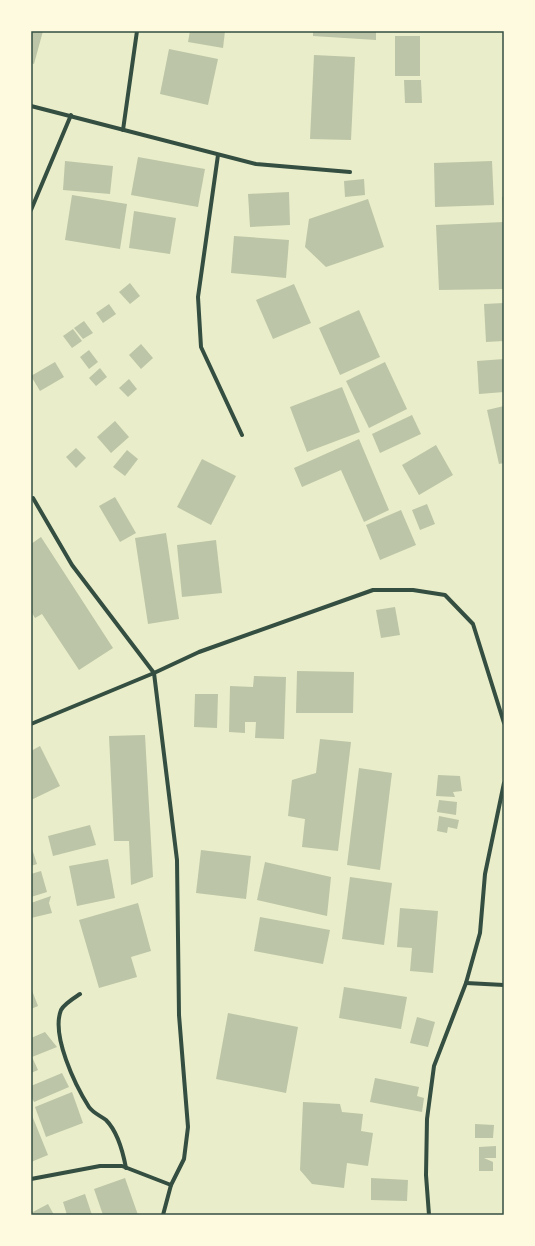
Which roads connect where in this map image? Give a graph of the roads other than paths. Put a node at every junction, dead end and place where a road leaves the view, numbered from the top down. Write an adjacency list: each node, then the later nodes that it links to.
1 (137, 31): 4 (street)
2 (31, 106): 3 (street)
3 (70, 115): 4 (street); 7 (street)
4 (123, 130): 5 (street)
5 (218, 155): 6 (street); 8 (street)
6 (350, 172)
7 (31, 210)
8 (242, 435)
9 (33, 498): 10 (street)
10 (154, 673): 11 (street); 12 (street); 19 (street)
11 (504, 722)
12 (31, 724)
13 (504, 783): 14 (street)
14 (466, 983): 15 (street); 21 (street)
15 (504, 985)
16 (80, 994): 17 (street)
17 (126, 1168): 18 (street); 19 (street)
18 (31, 1179)
19 (172, 1185): 20 (street)
20 (162, 1215)
21 (429, 1215)

